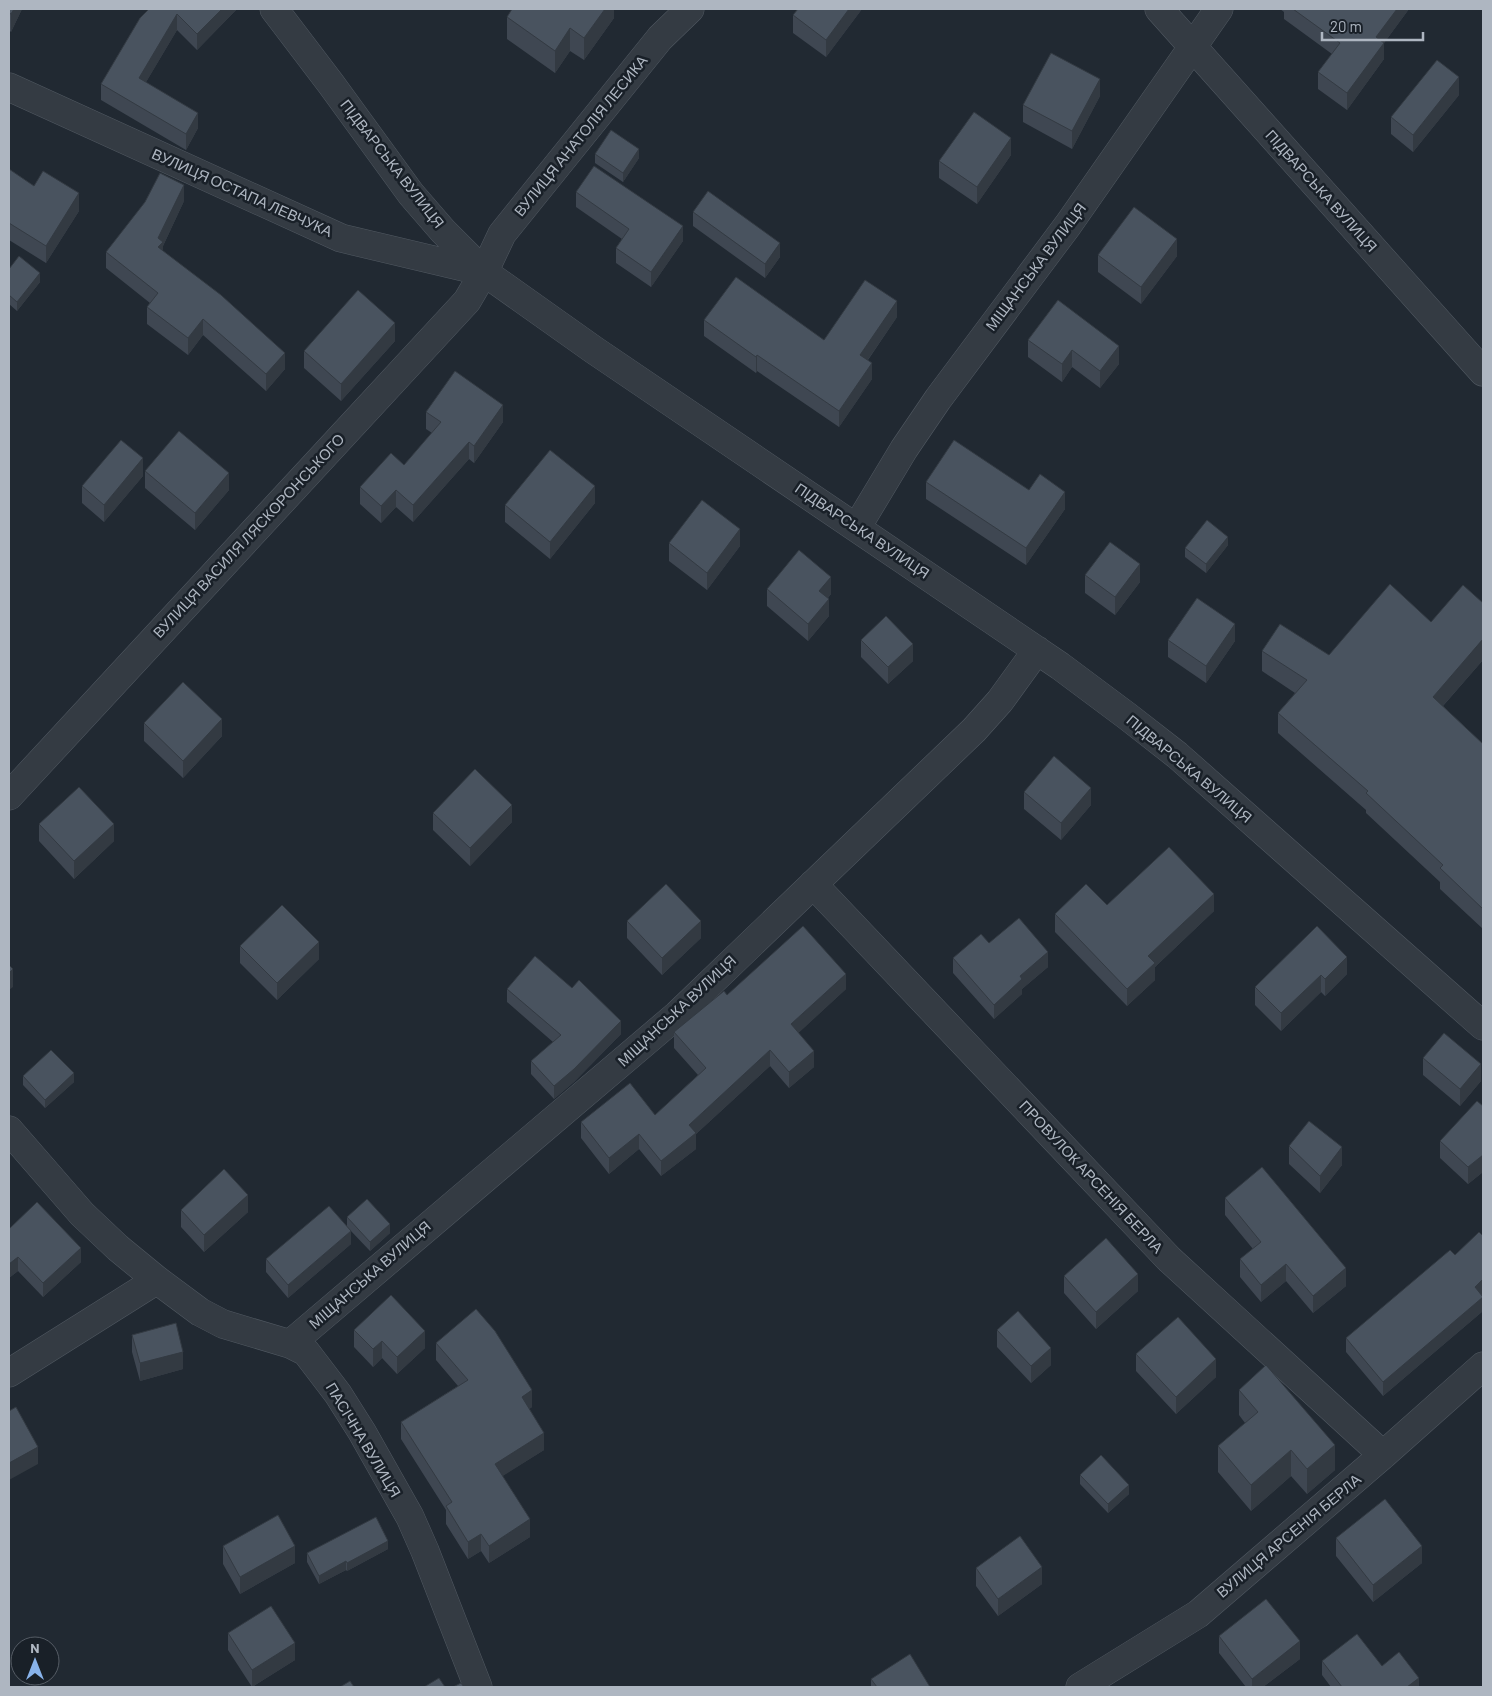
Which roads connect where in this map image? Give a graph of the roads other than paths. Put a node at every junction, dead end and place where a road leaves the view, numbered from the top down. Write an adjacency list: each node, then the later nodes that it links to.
1 (274, 9): 7 (street, ПІДВАРСЬКА ВУЛИЦЯ)
2 (690, 9): 7 (street, ВУЛИЦЯ АНАТОЛІЯ ЛЕСИКА)
3 (1159, 9): 5 (street, ПІДВАРСЬКА ВУЛИЦЯ)
4 (1218, 9): 5 (street, МІЩАНСЬКА ВУЛИЦЯ)
5 (1192, 48): 8 (street, ПІДВАРСЬКА ВУЛИЦЯ); 9 (street, МІЩАНСЬКА ВУЛИЦЯ)
6 (9, 87): 7 (street, ВУЛИЦЯ ОСТАПА ЛЕВЧУКА)
7 (484, 272): 9 (street, ПІДВАРСЬКА ВУЛИЦЯ); 11 (street, ВУЛИЦЯ ВАСИЛЯ ЛЯСКОРОНСЬКОГО)
8 (1483, 372)
9 (857, 527): 10 (street, ПІДВАРСЬКА ВУЛИЦЯ)
10 (1037, 650): 12 (street, МІЩАНСЬКА ВУЛИЦЯ); 13 (street, ПІДВАРСЬКА ВУЛИЦЯ)
11 (9, 796)
12 (814, 884): 16 (street, МІЩАНСЬКА ВУЛИЦЯ); 19 (street, ПРОВУЛОК АРСЕНІЯ БЕРЛА)
13 (1483, 1026)
14 (9, 1130): 15 (street, ПАСІЧНА ВУЛИЦЯ)
15 (156, 1280): 16 (street, ПАСІЧНА ВУЛИЦЯ); 18 (street)
16 (290, 1344): 20 (street, ПАСІЧНА ВУЛИЦЯ)
17 (1483, 1366): 19 (street, ВУЛИЦЯ АРСЕНІЯ БЕРЛА)
18 (9, 1373)
19 (1383, 1456): 21 (street, ВУЛИЦЯ АРСЕНІЯ БЕРЛА)
20 (478, 1687)
21 (1080, 1687)

